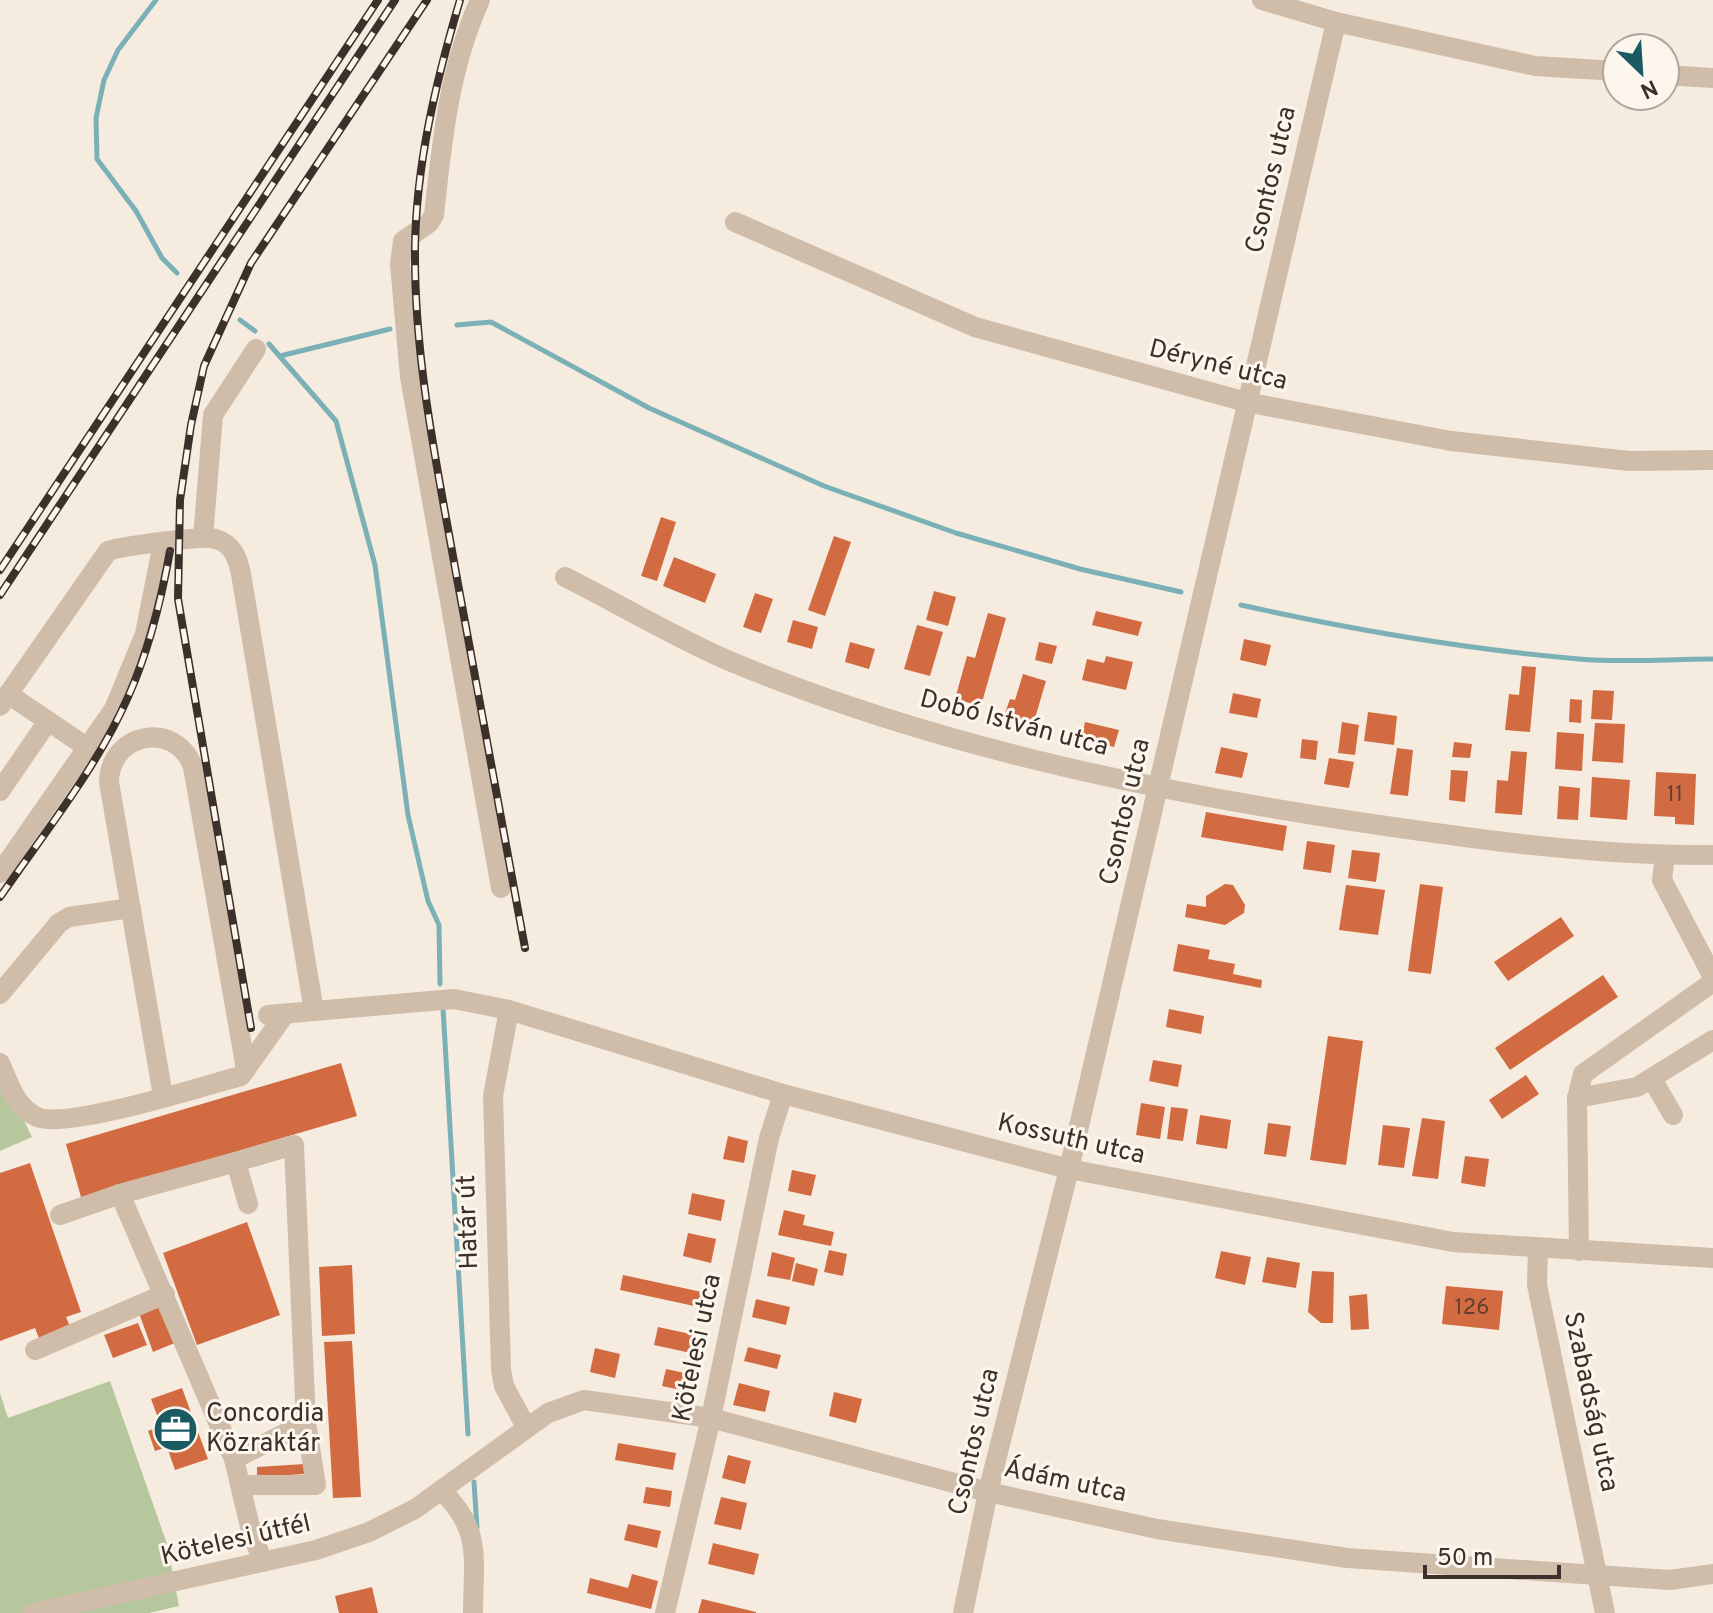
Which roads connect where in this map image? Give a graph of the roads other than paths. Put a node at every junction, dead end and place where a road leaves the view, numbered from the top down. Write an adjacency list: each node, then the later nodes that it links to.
1 (480, 0): 22 (street)
2 (1262, 0): 3 (street)
3 (1336, 22): 4 (street); 9 (street, Csontos utca)
4 (1601, 70)
5 (1681, 76): 6 (street)
6 (1713, 78)
7 (735, 222): 9 (street, Déryné utca)
8 (256, 349): 11 (street)
9 (1246, 402): 10 (street, Déryné utca); 17 (street, Csontos utca)
10 (1713, 460)
11 (203, 538): 12 (street); 27 (street)
12 (163, 543): 14 (street); 16 (street)
13 (565, 577): 17 (street, Dobó István utca)
14 (4, 700): 15 (street)
15 (48, 721): 16 (street); 18 (street)
16 (88, 748): 21 (street)
17 (1159, 789): 19 (street, Dobó István utca); 39 (street, Csontos utca)
18 (0, 791)
19 (1665, 855): 20 (street, Dobó István utca); 24 (street)
20 (1713, 855)
21 (0, 873)
22 (501, 888)
23 (131, 908): 25 (street); 31 (street); 35 (street)
24 (1713, 980): 29 (street)
25 (0, 994)
26 (509, 1010): 27 (street, Kossuth utca); 34 (street, Kossuth utca); 50 (street, Határ út)
27 (314, 1011): 31 (street, Kossuth utca)
28 (1713, 1040): 32 (street)
29 (1601, 1059): 33 (street); 36 (street)
30 (0, 1063): 35 (street)
31 (246, 1069): 35 (street)
32 (1652, 1079): 33 (street); 37 (street)
33 (1604, 1092): 36 (street)
34 (783, 1094): 39 (street, Kossuth utca); 48 (street, Kötelesi utca)
35 (163, 1096)
36 (1577, 1098): 44 (street)
37 (1673, 1115)
38 (236, 1162): 40 (street); 41 (street); 49 (street)
39 (1069, 1169): 43 (street, Kossuth utca); 54 (street, Csontos utca)
40 (120, 1194): 42 (street); 46 (street)
41 (248, 1204)
42 (60, 1215)
43 (1538, 1248): 44 (street, Kossuth utca); 57 (street, Szabadság utca)
44 (1579, 1251): 45 (street, Kossuth utca)
45 (1713, 1258)
46 (165, 1294): 47 (street); 51 (street)
47 (35, 1350)
48 (711, 1418): 50 (street, Ádám utca); 54 (street, Ádám utca); 60 (street, Kötelesi utca)
49 (306, 1423): 51 (street); 52 (street)
50 (526, 1427): 53 (street, Ádám utca)
51 (234, 1459): 52 (street)
52 (242, 1485): 55 (street)
53 (441, 1490): 55 (street, Kötelesi útfél); 59 (street)
54 (988, 1492): 57 (street, Ádám utca); 61 (street, Csontos utca)
55 (263, 1562): 58 (street, Kötelesi útfél)
56 (1713, 1574): 57 (street, Ádám utca)
57 (1600, 1576): 62 (street, Szabadság utca)
58 (32, 1613)
59 (473, 1613)
60 (665, 1613)
61 (963, 1613)
62 (1605, 1613)

